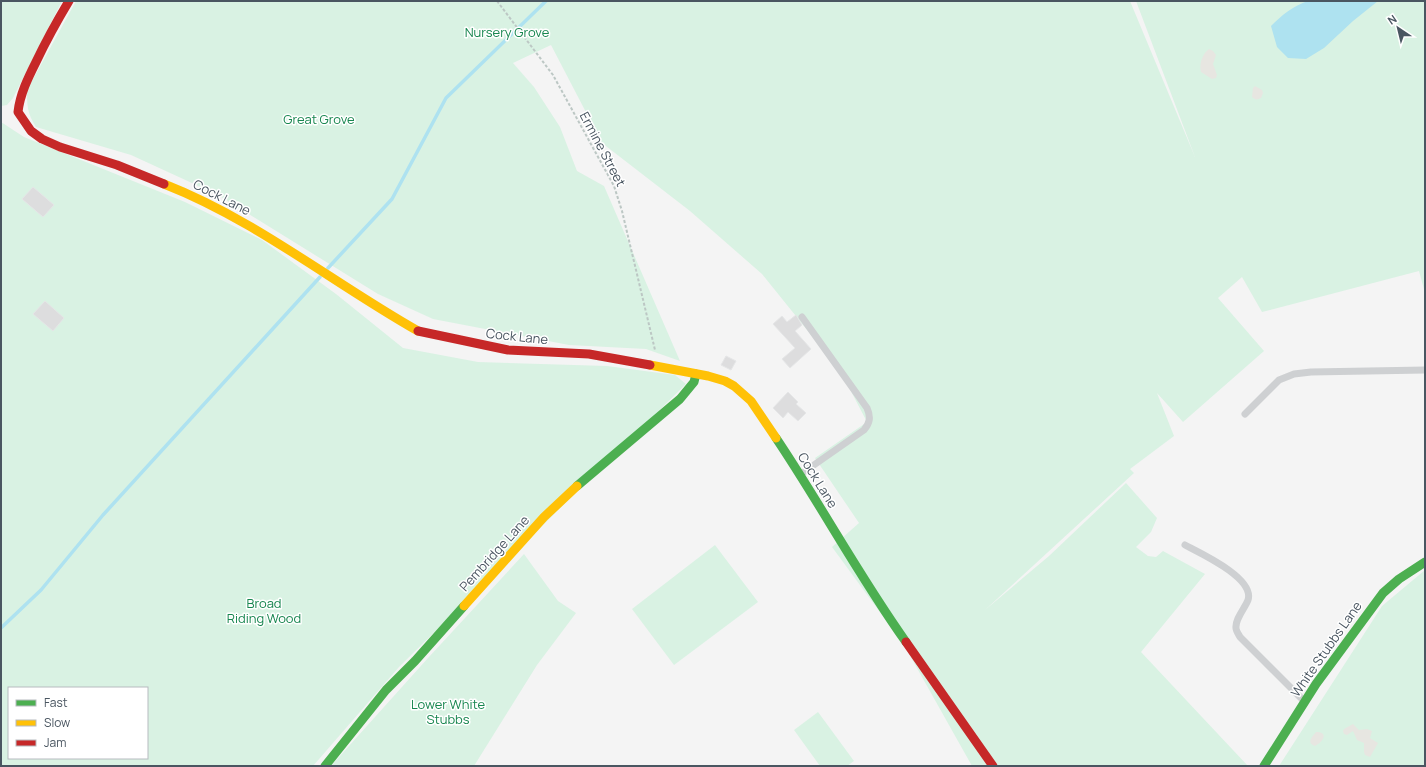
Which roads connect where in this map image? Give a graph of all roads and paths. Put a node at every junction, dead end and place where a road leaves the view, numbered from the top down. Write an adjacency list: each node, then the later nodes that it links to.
1 (68, 1): 6 (street, Cock Lane)
2 (497, 1): 4 (path, Ermine Street)
3 (802, 317): 8 (lane)
4 (658, 356)
5 (1425, 370): 7 (lane)
6 (696, 374): 8 (street, Cock Lane); 12 (street, Pembridge Lane)
7 (1245, 414)
8 (800, 474): 13 (street, Cock Lane)
9 (1185, 545): 11 (lane)
10 (1425, 562): 11 (street, White Stubbs Lane)
11 (1304, 702): 14 (street, White Stubbs Lane)
12 (325, 766)
13 (993, 766)
14 (1264, 766)

